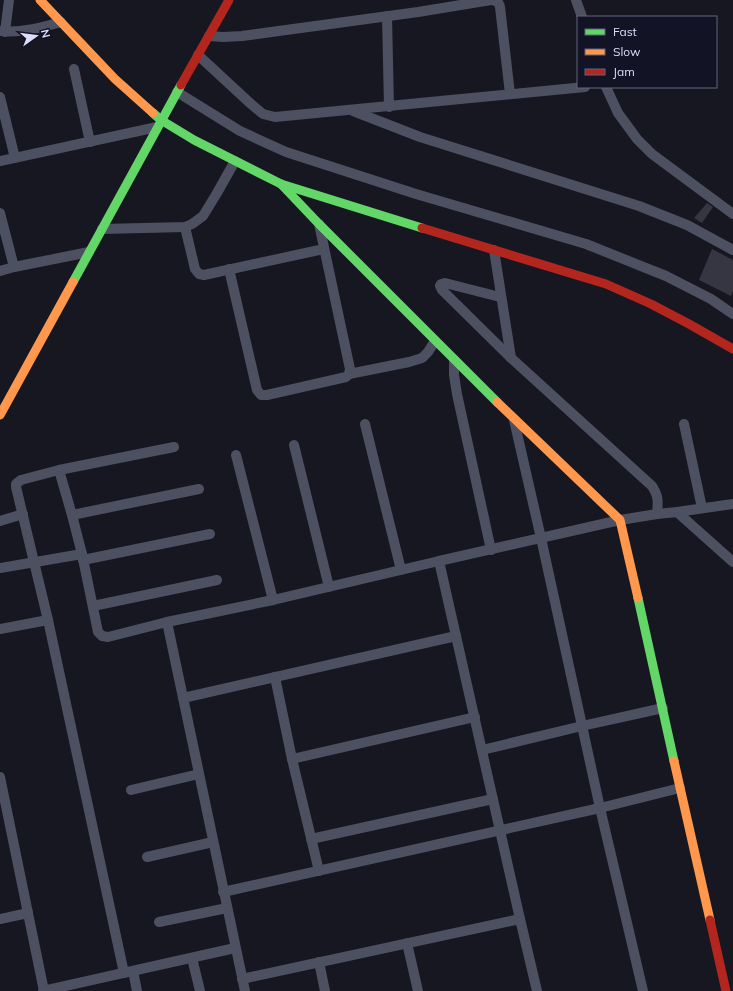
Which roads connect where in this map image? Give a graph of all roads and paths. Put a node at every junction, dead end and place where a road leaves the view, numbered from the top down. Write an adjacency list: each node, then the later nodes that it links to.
1 (10, 0): 9 (street)
2 (40, 0): 8 (street)
3 (229, 0): 10 (street)
4 (491, 0): 6 (street); 15 (street)
5 (576, 0): 7 (street)
6 (387, 16): 10 (street); 18 (street)
7 (582, 16)
8 (60, 22): 9 (street); 20 (street)
9 (3, 31)
10 (209, 36): 11 (street)
11 (198, 56): 16 (street); 19 (street)
12 (74, 70): 21 (street)
13 (577, 88): 15 (street)
14 (606, 88): 27 (street)
15 (510, 94): 18 (street)
16 (175, 95): 20 (street); 39 (street)
17 (0, 97): 22 (street)
18 (389, 106): 19 (street)
19 (351, 110): 33 (street)
20 (159, 123): 21 (street); 24 (street); 30 (street)
21 (90, 142): 22 (street)
22 (15, 158): 23 (street)
23 (0, 161)
24 (235, 161): 25 (street); 29 (street)
25 (282, 184): 28 (street); 32 (street)
26 (0, 213): 35 (street)
27 (733, 214)
28 (319, 224): 31 (street); 40 (street)
29 (185, 227): 30 (street); 36 (street)
30 (102, 229): 34 (street)
31 (324, 249): 36 (street); 44 (street)
32 (494, 250): 38 (street); 41 (street)
33 (733, 250)
34 (89, 252): 35 (street); 46 (street)
35 (14, 268): 37 (street)
36 (229, 269): 44 (street)
37 (0, 271)
38 (500, 297): 42 (street); 42 (street)
39 (733, 314)
40 (435, 341): 43 (street); 44 (street)
41 (733, 349)
42 (511, 358): 60 (street)
43 (454, 360): 48 (street); 66 (street)
44 (349, 374)
45 (0, 392): 46 (street)
46 (10, 397): 47 (street)
47 (0, 415)
48 (514, 419): 62 (street); 65 (street)
49 (365, 424): 72 (street)
50 (684, 424): 57 (street)
51 (294, 445): 74 (street)
52 (174, 447): 54 (street)
53 (236, 456): 75 (street)
54 (59, 470): 59 (street); 61 (street)
55 (199, 489): 61 (street)
56 (733, 504): 57 (street)
57 (702, 508): 58 (street)
58 (677, 512): 60 (street); 70 (street)
59 (23, 514): 63 (street); 69 (street)
60 (657, 514): 62 (street)
61 (72, 515): 67 (street)
62 (620, 520): 65 (street); 83 (street)
63 (0, 521)
64 (210, 534): 67 (street)
65 (541, 538): 66 (street); 85 (street)
66 (491, 550): 68 (street)
67 (82, 557): 69 (street); 76 (street)
68 (439, 561): 72 (street); 80 (street)
69 (34, 562): 71 (street); 77 (street)
70 (733, 562)
71 (0, 568)
72 (401, 570): 74 (street)
73 (217, 580): 76 (street)
74 (329, 587): 75 (street)
75 (273, 600): 78 (street)
76 (93, 606): 78 (street)
77 (48, 620): 79 (street); 110 (street)
78 (167, 622): 82 (street)
79 (0, 629)
80 (456, 636): 81 (street); 84 (street)
81 (275, 677): 82 (street); 87 (street)
82 (183, 698): 88 (street)
83 (663, 708): 85 (street); 90 (street)
84 (475, 717): 86 (street); 87 (street)
85 (582, 726): 86 (street); 93 (street)
86 (482, 750): 92 (street)
87 (292, 759): 96 (street)
88 (199, 774): 91 (street); 97 (street)
89 (0, 777): 94 (street)
90 (680, 788): 93 (street); 120 (street)
91 (130, 790)
92 (493, 799): 95 (street); 96 (street)
93 (600, 808): 95 (street); 119 (street)
94 (5, 820): 102 (street)
95 (500, 830): 99 (street); 104 (street)
96 (311, 839): 99 (street)
97 (213, 842): 98 (street); 100 (street)
98 (147, 857)
99 (319, 871): 100 (street)
100 (223, 892): 101 (street)
101 (226, 908): 105 (street); 107 (street)
102 (28, 913): 103 (street); 112 (street)
103 (0, 919)
104 (520, 919): 106 (street); 118 (street)
105 (159, 922)
106 (407, 943): 109 (street); 117 (street)
107 (235, 948): 108 (street); 111 (street)
108 (192, 958): 110 (street); 114 (street)
109 (319, 962): 111 (street); 116 (street)
110 (128, 972): 112 (street); 113 (street)
111 (242, 979): 115 (street)
112 (44, 991)
113 (137, 991)
114 (200, 991)
115 (244, 991)
116 (325, 991)
117 (418, 991)
118 (537, 991)
119 (644, 991)
120 (726, 991)

